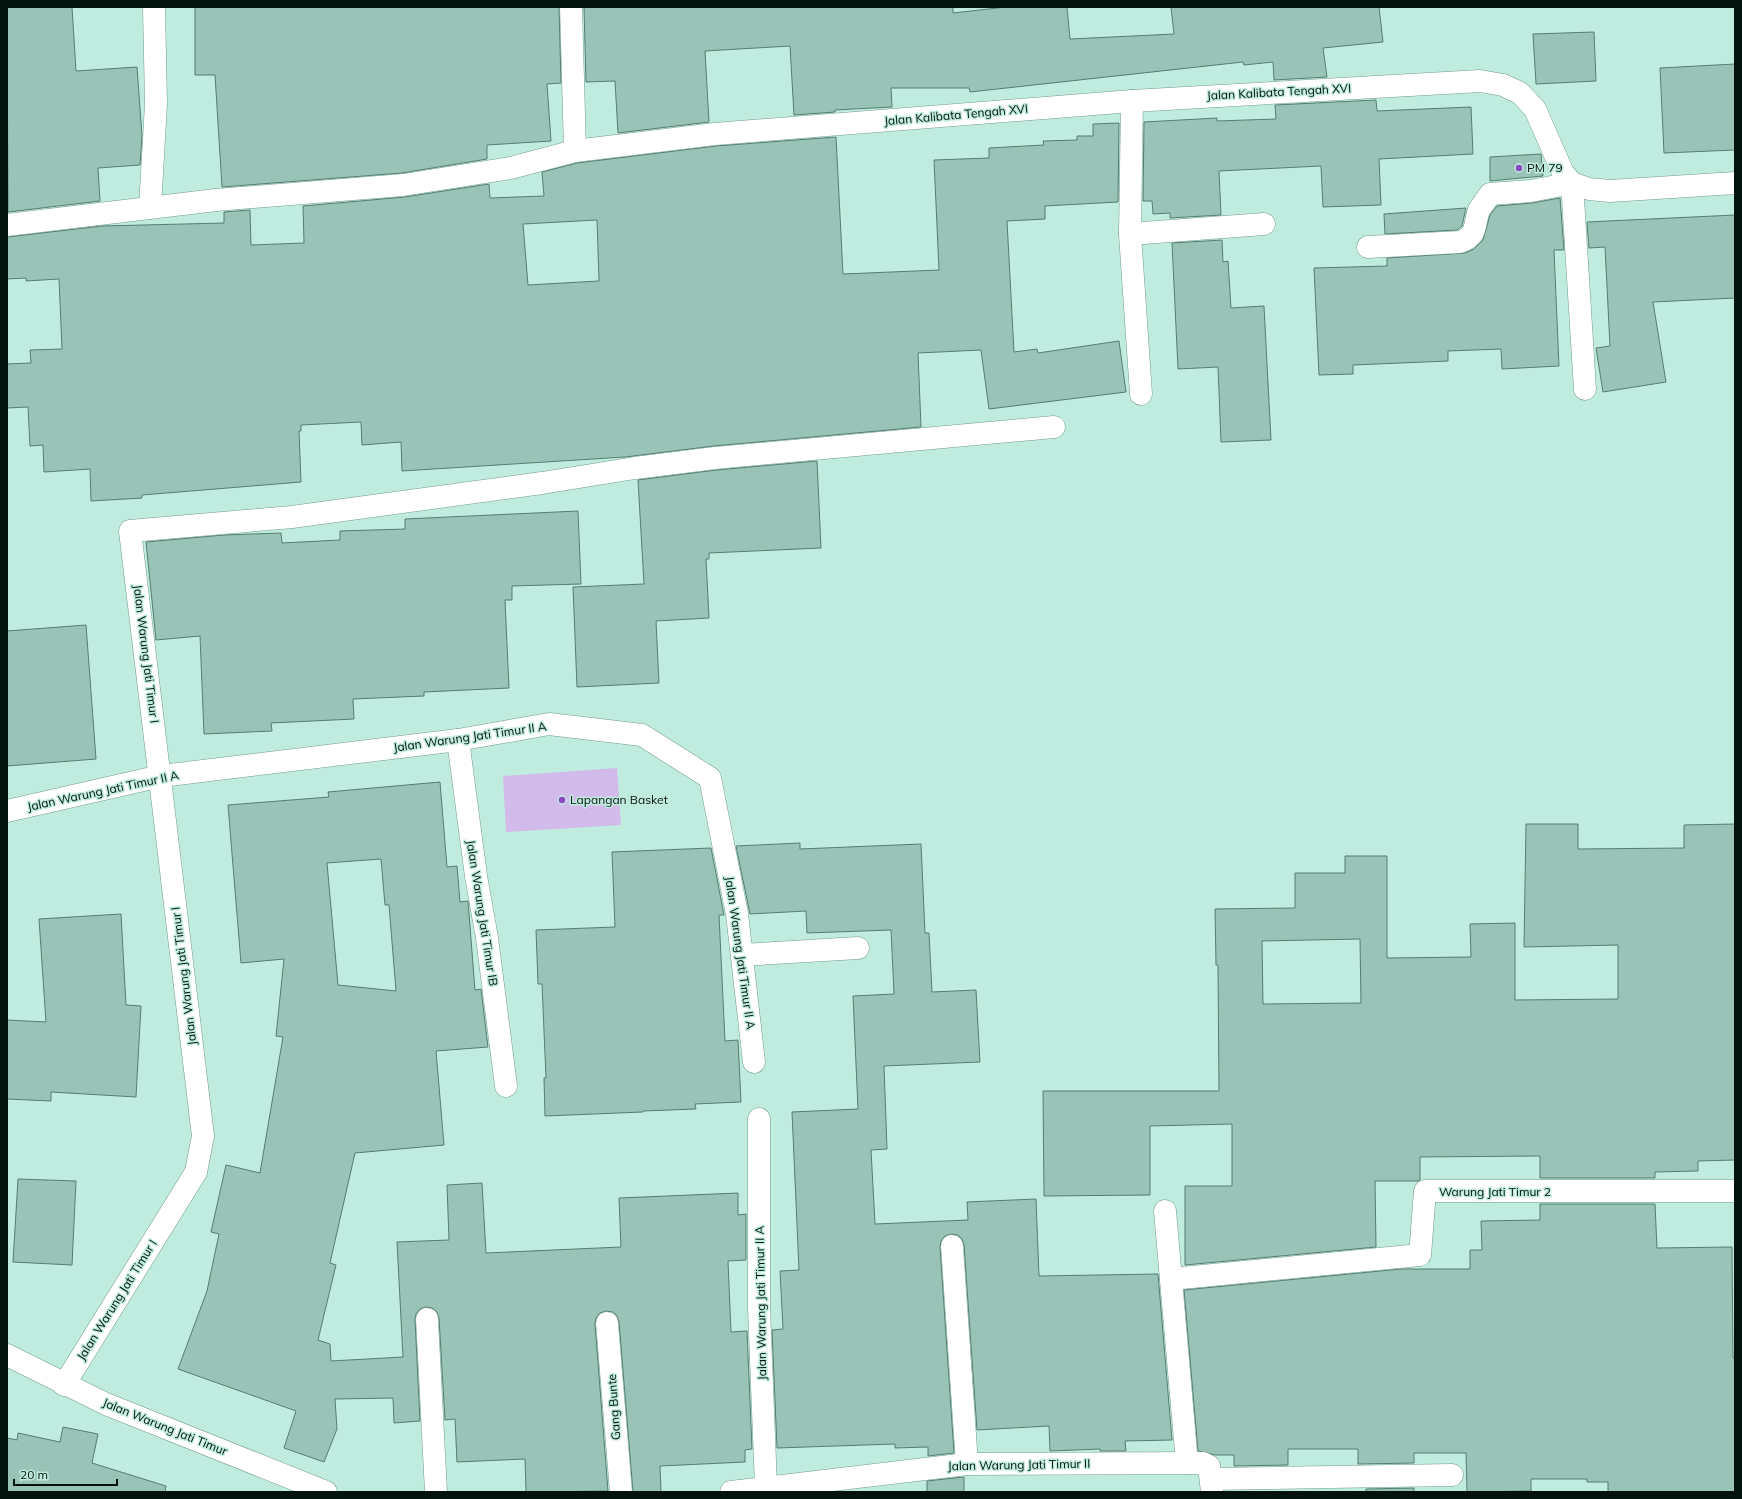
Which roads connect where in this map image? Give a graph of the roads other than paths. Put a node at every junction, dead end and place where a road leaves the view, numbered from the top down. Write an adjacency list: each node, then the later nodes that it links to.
1 (154, 7): 7 (street)
2 (571, 7): 4 (street)
3 (1132, 101): 4 (street, Jalan Kalibata Tengah XVI); 5 (street, Jalan Kalibata Tengah XVI); 10 (street)
4 (576, 151): 7 (street, Jalan Kalibata Tengah XVI)
5 (1572, 183): 6 (street); 11 (street); 12 (street)
6 (1735, 183)
7 (150, 208): 9 (street, Jalan Kalibata Tengah XVI)
8 (1264, 224): 10 (street)
9 (7, 225)
10 (1130, 234): 13 (street)
11 (1368, 247)
12 (1584, 389)
13 (1141, 394)
14 (1054, 427): 16 (street, Jalan Warung Jati Timur I)
15 (458, 740): 16 (street, Jalan Warung Jati Timur II A); 19 (street, Jalan Warung Jati Timur II A); 21 (street, Jalan Warung Jati Timur IB)
16 (161, 776): 17 (street, Jalan Warung Jati Timur II A); 30 (street, Jalan Warung Jati Timur I)
17 (7, 811)
18 (858, 948): 19 (street)
19 (742, 955): 20 (street, Jalan Warung Jati Timur II A)
20 (754, 1062)
21 (506, 1086)
22 (759, 1119): 35 (street, Jalan Warung Jati Timur II A)
23 (1735, 1191): 26 (street, Warung Jati Timur 2)
24 (1165, 1211): 26 (street)
25 (952, 1246): 31 (street)
26 (1171, 1279): 32 (street)
27 (428, 1319): 37 (street)
28 (607, 1323): 38 (street, Gang Bunte)
29 (7, 1355): 30 (street, Jalan Warung Jati Timur)
30 (64, 1385): 36 (street, Jalan Warung Jati Timur)
31 (967, 1464): 32 (street, Jalan Warung Jati Timur II); 35 (street, Jalan Warung Jati Timur II)
32 (1187, 1464): 34 (street, Jalan Warung Jati Timur II)
33 (1452, 1475): 34 (street)
34 (1212, 1486)
35 (766, 1487): 39 (street, Jalan Warung Jati Timur II)
36 (326, 1492)
37 (436, 1492)
38 (621, 1492)
39 (731, 1492)

